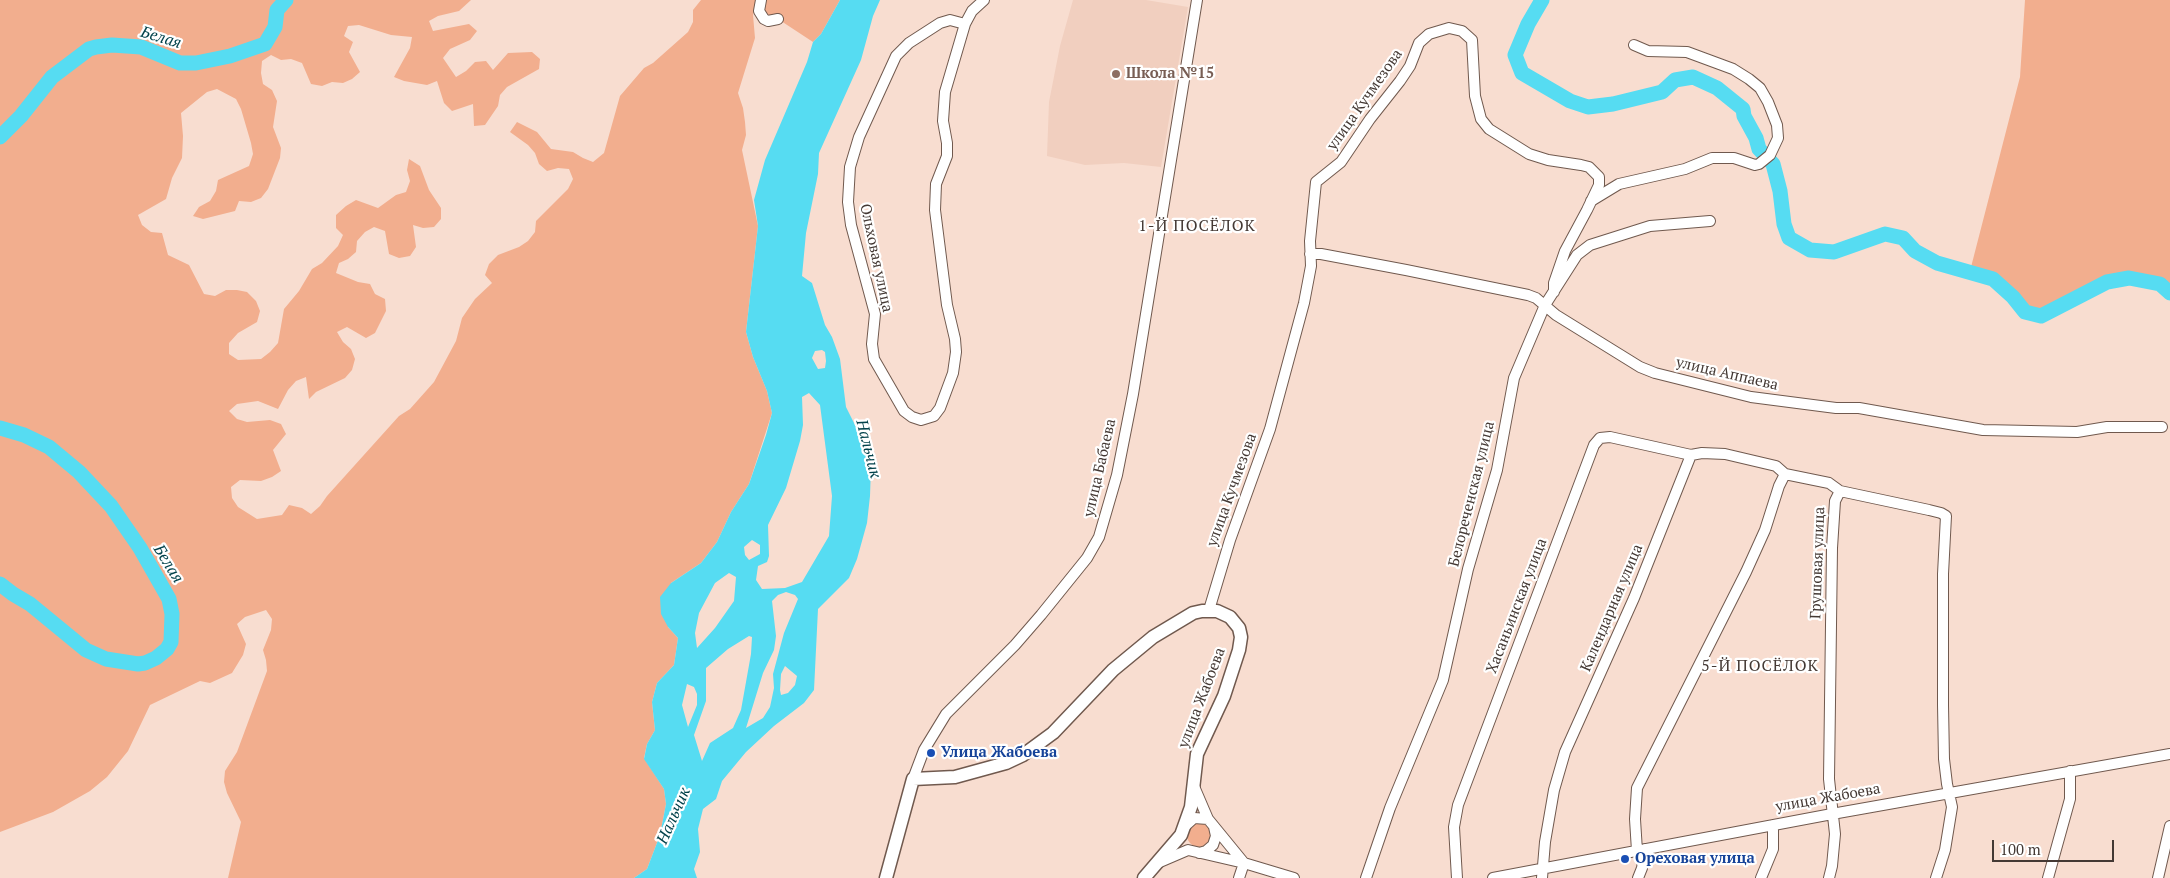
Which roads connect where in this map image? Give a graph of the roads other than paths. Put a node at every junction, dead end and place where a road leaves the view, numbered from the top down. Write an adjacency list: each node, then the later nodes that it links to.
1 (761, 0): 4 (street)
2 (984, 0): 5 (street, Ольховая улица)
3 (1197, 0): 19 (street, улица Бабаева)
4 (778, 19)
5 (965, 24): 5 (street, Ольховая улица)
6 (1634, 45): 7 (street)
7 (1591, 201): 9 (street, улица Кучмезова); 10 (street, улица Кучмезова)
8 (1710, 221): 10 (street, Белореченская улица)
9 (1310, 254): 11 (street, улица Аппаева); 16 (street, улица Кучмезова)
10 (1554, 292): 11 (street, Белореченская улица)
11 (1545, 305): 12 (street, улица Аппаева); 36 (street, Белореченская улица)
12 (2162, 427)
13 (1691, 455): 14 (street); 31 (street, Календарная улица); 37 (street, Хасаньинская улица)
14 (1785, 474): 15 (street); 27 (street)
15 (1840, 491): 21 (street, Грушовая улица); 22 (street, Грушовая улица)
16 (1209, 610): 19 (street); 20 (street, улица Жабоева)
17 (2170, 754): 18 (street, улица Жабоева)
18 (2070, 772): 21 (street, улица Жабоева); 43 (street)
19 (913, 779): 32 (street, улица Бабаева)
20 (1193, 784): 23 (street); 26 (street, улица Жабоева)
21 (1949, 794): 22 (street, улица Жабоева); 42 (street)
22 (1832, 814): 24 (street, улица Жабоева); 41 (street, Грушовая улица)
23 (1211, 822): 26 (street); 28 (street); 29 (street)
24 (1773, 825): 27 (street, улица Жабоева); 40 (street)
25 (2170, 826): 44 (street)
26 (1182, 831): 28 (street); 30 (street)
27 (1641, 850): 31 (street, улица Жабоева); 39 (street)
28 (1193, 852): 29 (street); 30 (street)
29 (1244, 863): 34 (street); 35 (street)
30 (1155, 865): 33 (street)
31 (1543, 873): 38 (street, улица Жабоева)
32 (886, 878)
33 (1144, 878)
34 (1239, 878)
35 (1294, 878)
36 (1366, 878)
37 (1457, 878)
38 (1493, 878)
39 (1638, 878)
40 (1761, 878)
41 (1829, 878)
42 (1936, 878)
43 (2048, 878)
44 (2158, 878)

